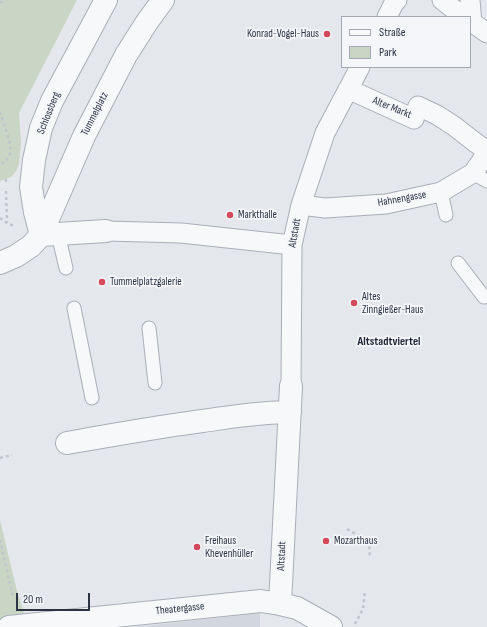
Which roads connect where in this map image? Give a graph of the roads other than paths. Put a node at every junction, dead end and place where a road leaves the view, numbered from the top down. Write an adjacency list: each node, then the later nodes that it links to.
1 (106, 0): 17 (street, Schlossberg)
2 (163, 0): 17 (street, Tummelplatz)
3 (397, 0): 6 (street)
4 (442, 0): 7 (street)
5 (470, 0): 8 (street)
6 (387, 16)
7 (464, 16)
8 (473, 23)
9 (359, 68): 10 (street, Altstadt)
10 (348, 89): 11 (street, Alter Markt); 14 (street, Altstadt)
11 (487, 152): 12 (street, Hahnengasse)
12 (480, 177): 13 (street, Hahnengasse)
13 (441, 192): 14 (street, Hahnengasse); 15 (lane)
14 (301, 205): 18 (street, Altstadt)
15 (446, 215)
16 (106, 231): 17 (street); 18 (street)
17 (50, 235): 19 (street, Tummelplatz); 21 (lane)
18 (292, 245): 26 (street, Altstadt)
19 (0, 263)
20 (458, 263): 22 (lane)
21 (66, 268)
22 (484, 297)
23 (74, 308): 27 (lane)
24 (149, 328): 25 (lane)
25 (155, 384)
26 (291, 386): 28 (street, Altstadt)
27 (92, 398)
28 (290, 412): 29 (street); 30 (street, Altstadt)
29 (67, 443)
30 (280, 604): 31 (street, Theatergasse); 32 (street, Theatergasse)
31 (9, 627)
32 (331, 627)

